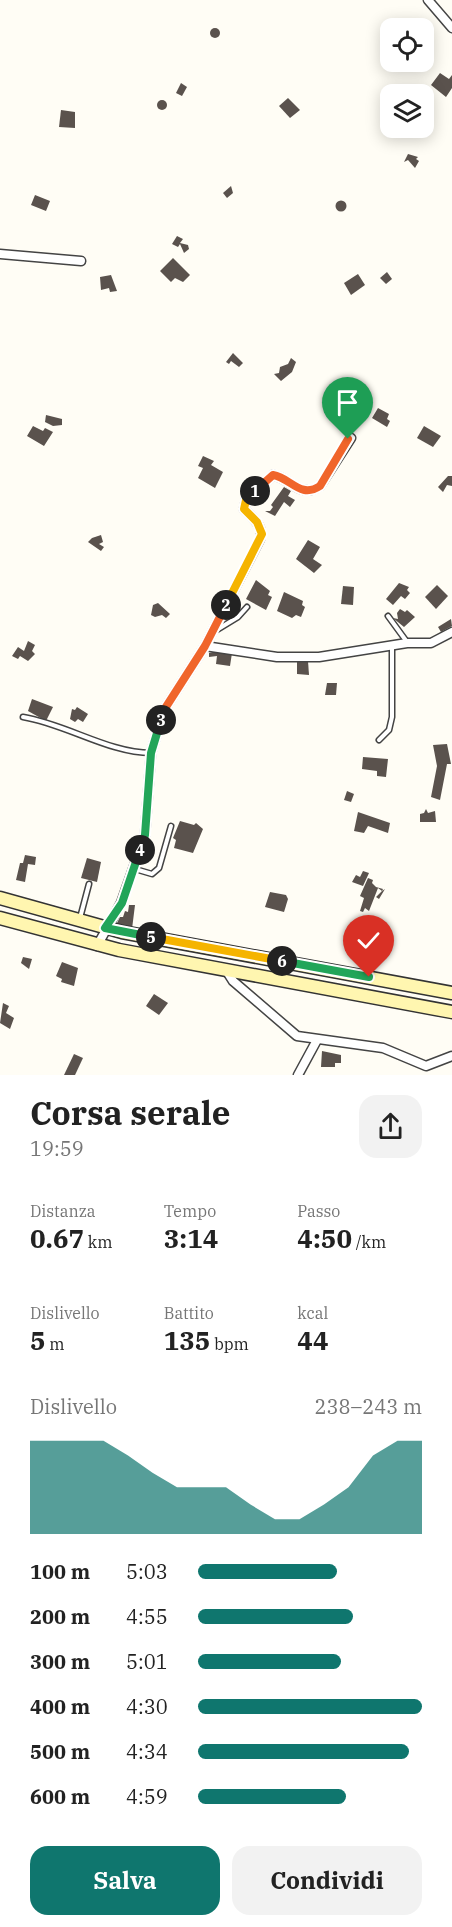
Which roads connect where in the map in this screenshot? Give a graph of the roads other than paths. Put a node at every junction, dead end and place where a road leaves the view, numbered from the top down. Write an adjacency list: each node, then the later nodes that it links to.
1 (428, 0): 2 (street)
2 (452, 28)
3 (0, 254): 4 (street)
4 (81, 261)
5 (351, 438): 9 (street)
6 (247, 607): 9 (lane)
7 (388, 616): 10 (lane)
8 (452, 632): 10 (street)
9 (210, 634): 12 (street)
10 (408, 643): 11 (street)
11 (392, 645): 12 (street); 14 (lane)
12 (205, 646): 15 (street)
13 (23, 717): 15 (lane)
14 (379, 740)
15 (151, 753): 17 (street)
16 (171, 826): 17 (lane)
17 (133, 868): 22 (street)
18 (89, 884): 21 (lane)
19 (0, 898): 21 (main road)
20 (0, 918): 23 (main road)
21 (80, 921): 22 (main road)
22 (105, 928): 23 (street); 25 (main road)
23 (97, 946): 24 (main road)
24 (226, 970): 26 (main road); 27 (street)
25 (452, 993)
26 (452, 1012)
27 (317, 1040): 28 (street); 29 (street)
28 (452, 1056)
29 (298, 1075)

